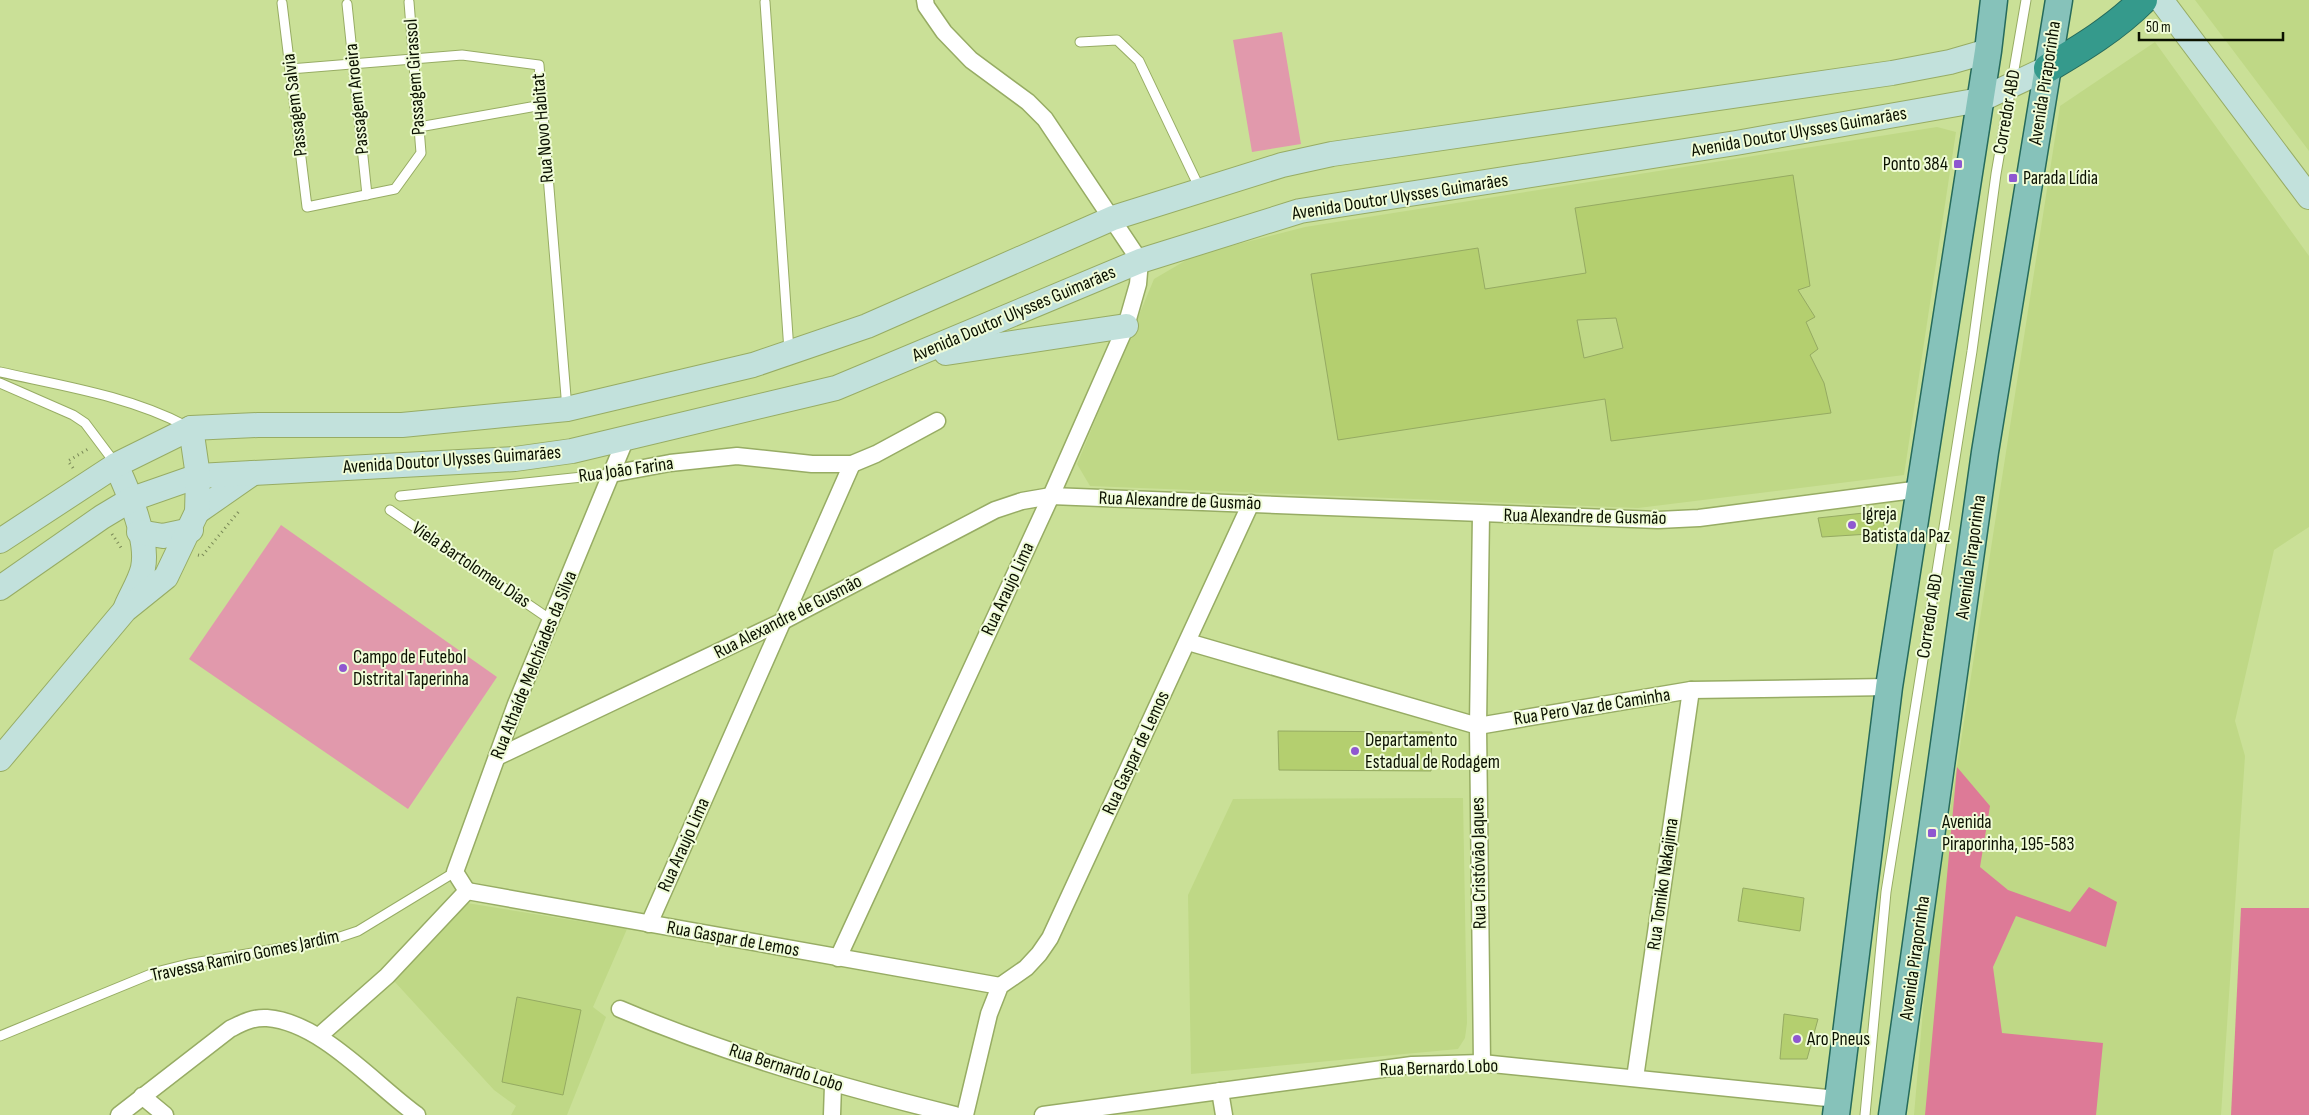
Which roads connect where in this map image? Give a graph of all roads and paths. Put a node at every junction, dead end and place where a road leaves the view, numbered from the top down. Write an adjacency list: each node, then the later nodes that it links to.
1 (925, 0): 24 (street)
2 (1994, 0): 12 (main road)
3 (2026, 0): 17 (lane, Corredor ABD)
4 (2059, 0): 15 (main road, Avenida Piraporinha)
5 (2143, 0): 15 (highway)
6 (2161, 0): 23 (main road)
7 (409, 2): 13 (lane, Passagem Girassol)
8 (765, 2): 27 (lane)
9 (282, 3): 16 (lane, Passagem Salvia)
10 (347, 4): 14 (lane, Passagem Aroeira)
11 (1080, 42): 21 (lane)
12 (1988, 51): 18 (main road); 21 (main road, Avenida Doutor Ulysses Guimarães)
13 (413, 59): 14 (lane, Rua Novo Habitat); 19 (lane, Rua Novo Habitat); 20 (lane, Passagem Girassol)
14 (353, 64): 16 (lane, Rua Novo Habitat); 22 (lane, Passagem Aroeira)
15 (2048, 68): 17 (main road, Avenida Doutor Ulysses Guimarães); 85 (main road, Avenida Piraporinha)
16 (290, 69): 22 (lane, Passagem Salvia)
17 (2012, 84): 18 (main road, Avenida Doutor Ulysses Guimarães); 84 (lane, Corredor ABD)
18 (1980, 100): 25 (main road, Avenida Doutor Ulysses Guimarães); 40 (main road)
19 (542, 105): 20 (lane); 31 (lane, Rua Novo Habitat)
20 (419, 127): 22 (lane, Passagem Girassol)
21 (1201, 191): 24 (main road, Avenida Doutor Ulysses Guimarães)
22 (368, 195)
23 (2309, 197)
24 (1113, 218): 25 (street); 27 (main road, Avenida Doutor Ulysses Guimarães)
25 (1140, 261): 26 (street, Rua Araujo Lima); 28 (main road, Avenida Doutor Ulysses Guimarães)
26 (1126, 326): 28 (main road); 42 (street, Rua Araujo Lima)
27 (790, 354): 31 (main road, Avenida Doutor Ulysses Guimarães)
28 (912, 358): 34 (main road, Avenida Doutor Ulysses Guimarães)
29 (0, 372): 33 (lane)
30 (0, 383): 36 (lane)
31 (567, 409): 33 (main road, Avenida Doutor Ulysses Guimarães)
32 (937, 421): 35 (street)
33 (191, 428): 36 (main road, Avenida Doutor Ulysses Guimarães); 39 (main road)
34 (626, 438): 37 (main road, Avenida Doutor Ulysses Guimarães); 38 (street, Rua Athaíde Melchíades da Silva)
35 (852, 464): 38 (street, Rua João Farina); 55 (street, Rua Araujo Lima)
36 (116, 465): 43 (main road); 50 (main road, Avenida Doutor Ulysses Guimarães)
37 (253, 473): 39 (main road, Avenida Doutor Ulysses Guimarães); 48 (main road)
38 (611, 474): 41 (lane, Rua João Farina); 54 (street, Rua Athaíde Melchíades da Silva)
39 (198, 476): 43 (main road, Avenida Doutor Ulysses Guimarães); 48 (main road)
40 (1921, 489): 47 (street, Rua Alexandre de Gusmão); 57 (main road)
41 (400, 496)
42 (1050, 496): 44 (street, Rua Alexandre de Gusmão); 55 (street, Rua Alexandre de Gusmão); 65 (street, Rua Araujo Lima)
43 (132, 499): 49 (main road); 52 (main road, Avenida Doutor Ulysses Guimarães)
44 (1251, 504): 47 (street, Rua Alexandre de Gusmão); 56 (street, Rua Gaspar de Lemos)
45 (242, 508): 51 (path)
46 (390, 510): 54 (lane, Viela Bartolomeu Dias)
47 (1481, 514): 59 (street, Rua Cristóvão Jaques)
48 (194, 521): 49 (main road); 51 (main road)
49 (139, 532): 53 (main road)
50 (0, 541)
51 (179, 552): 53 (main road)
52 (0, 588)
53 (125, 610): 61 (main road)
54 (551, 620): 60 (street, Rua Athaíde Melchíades da Silva)
55 (783, 621): 60 (street, Rua Alexandre de Gusmão); 64 (street, Rua Araujo Lima)
56 (1188, 642): 59 (street, Rua Pero Vaz de Caminha); 66 (street, Rua Gaspar de Lemos)
57 (1889, 686): 58 (street, Rua Pero Vaz de Caminha); 75 (main road)
58 (1691, 690): 59 (street, Rua Pero Vaz de Caminha); 71 (street, Rua Tomiko Nakajima)
59 (1478, 726): 70 (street, Rua Cristóvão Jaques)
60 (497, 757): 62 (street, Rua Athaíde Melchíades da Silva)
61 (0, 759)
62 (455, 872): 63 (street); 68 (lane, Travessa Ramiro Gomes Jardim)
63 (467, 891): 64 (street, Rua Gaspar de Lemos); 69 (street)
64 (649, 924): 65 (street, Rua Gaspar de Lemos)
65 (838, 958): 66 (street, Rua Gaspar de Lemos)
66 (1000, 986): 81 (street)
67 (620, 1009): 72 (street, Rua Bernardo Lobo)
68 (0, 1036)
69 (319, 1036): 74 (street); 78 (street)
70 (1482, 1063): 71 (street, Rua Bernardo Lobo); 73 (street, Rua Bernardo Lobo)
71 (1635, 1078): 75 (street, Rua Bernardo Lobo)
72 (834, 1084): 79 (street); 80 (street, Rua Bernardo Lobo)
73 (1220, 1091): 82 (street, Rua Bernardo Lobo); 83 (street)
74 (142, 1096): 76 (street); 77 (street)
75 (1837, 1107)
76 (119, 1115)
77 (166, 1115)
78 (417, 1115)
79 (832, 1115)
80 (955, 1115)
81 (965, 1115)
82 (1043, 1115)
83 (1224, 1115)
84 (1865, 1115)
85 (1892, 1115)

